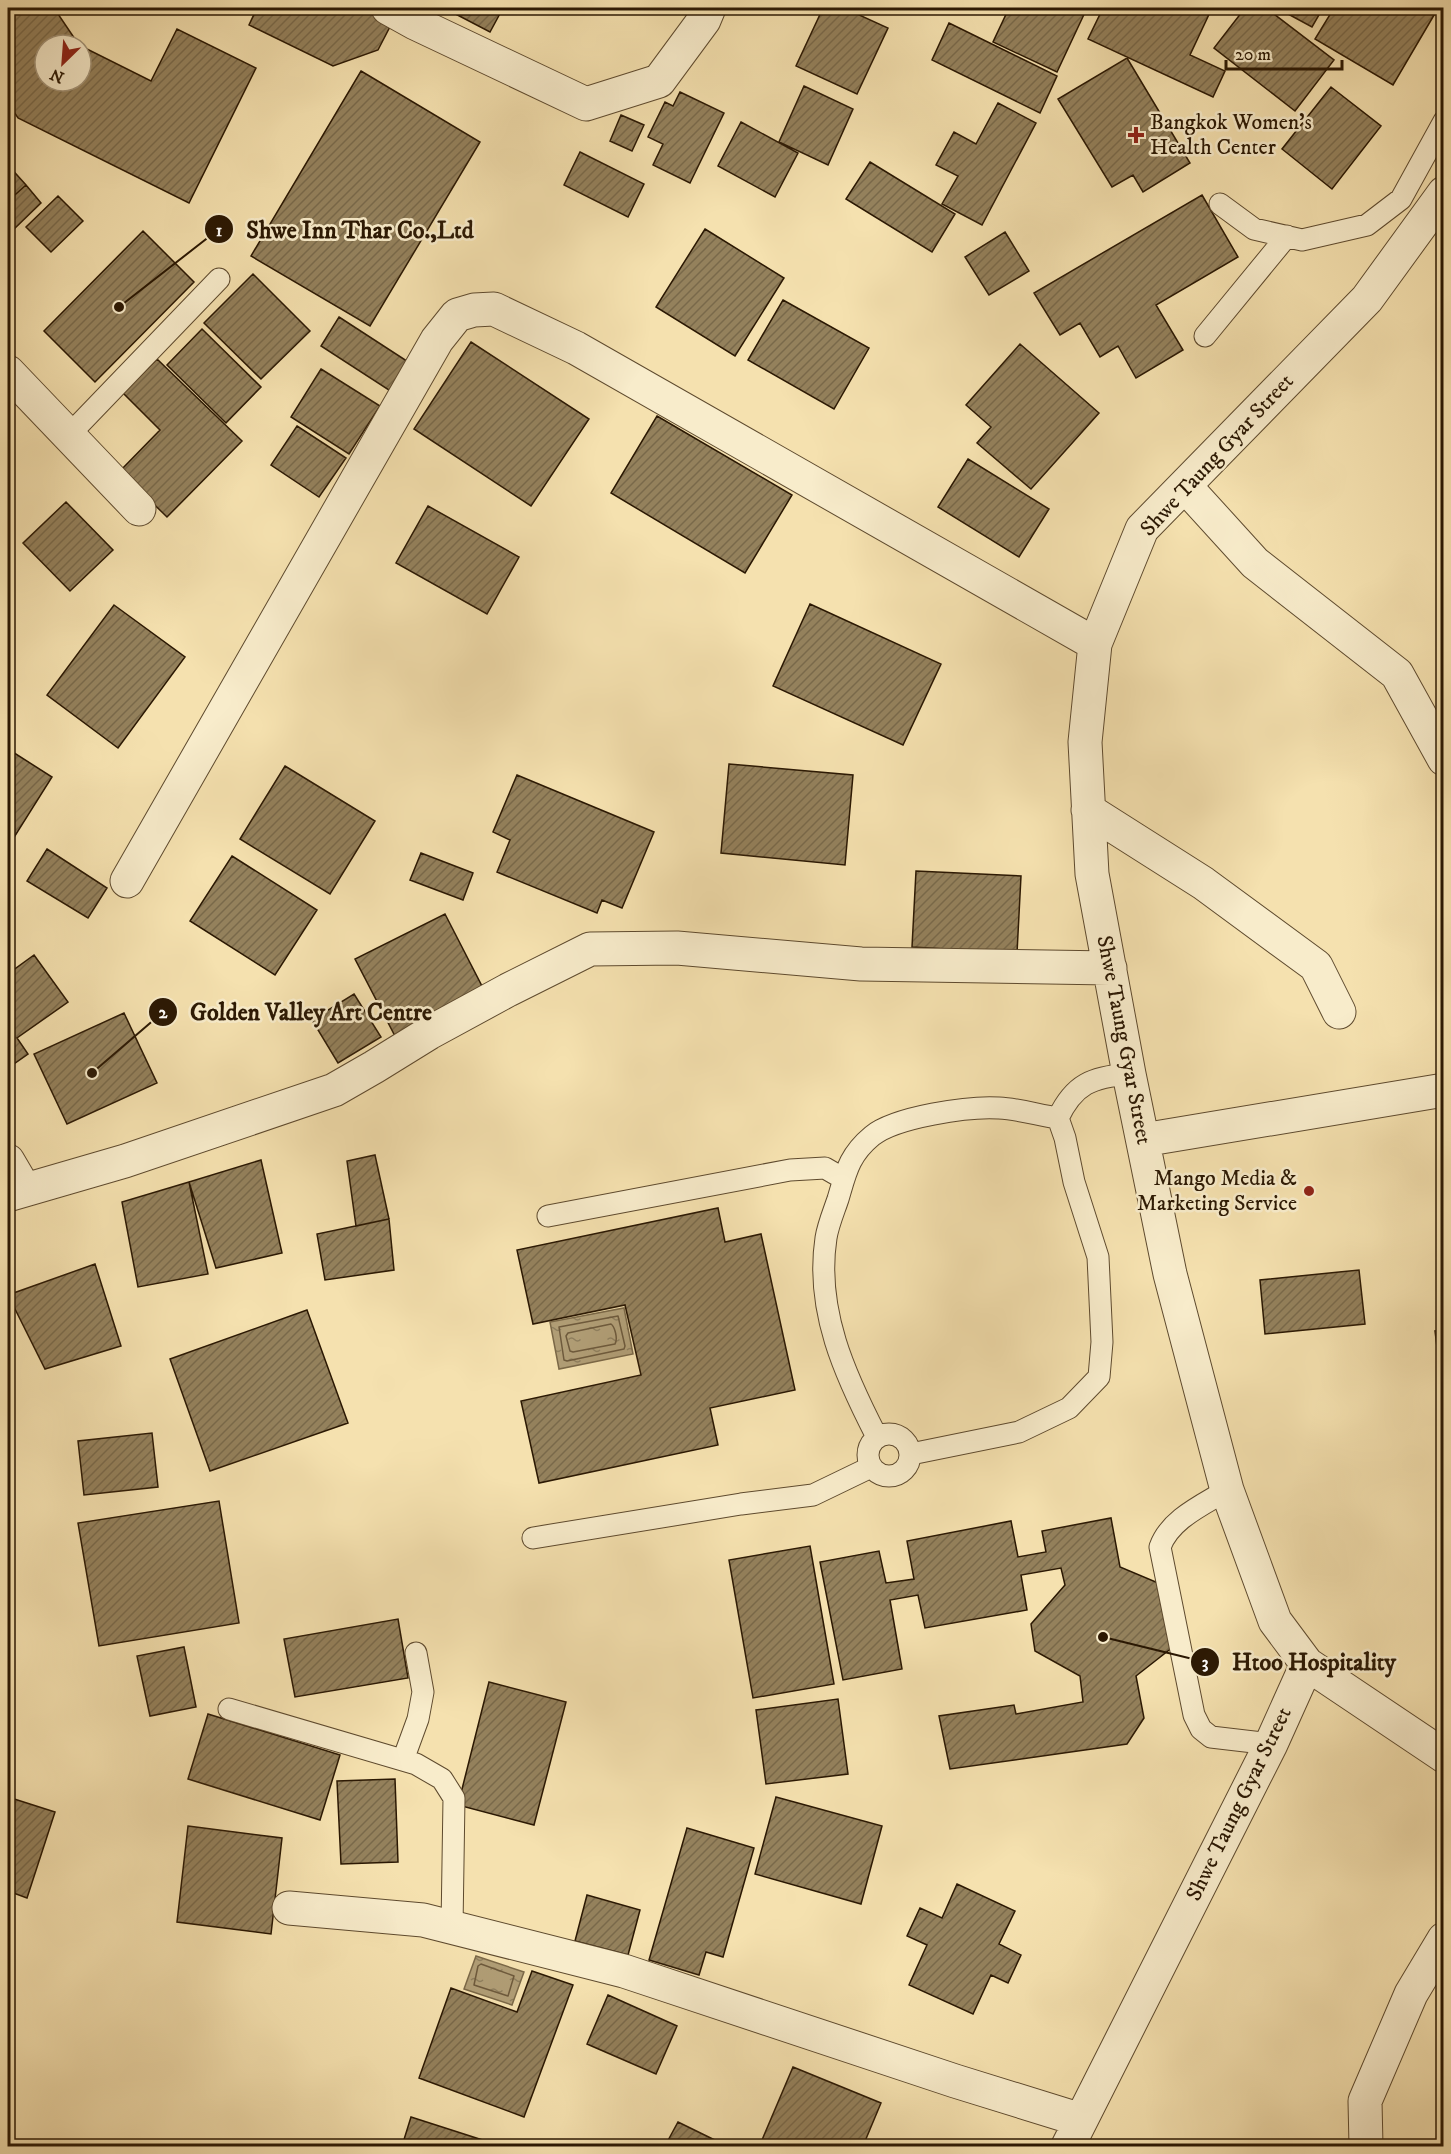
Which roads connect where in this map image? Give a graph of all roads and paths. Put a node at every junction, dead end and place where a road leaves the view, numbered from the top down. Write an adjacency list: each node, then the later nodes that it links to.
1 (388, 8): 2 (street)
2 (709, 8)
3 (1443, 121): 6 (lane)
4 (1443, 193): 11 (street, Shwe Taung Gyar Street)
5 (1220, 204): 6 (lane)
6 (1287, 236): 8 (lane)
7 (219, 279): 10 (lane)
8 (1205, 336)
9 (8, 372): 10 (street)
10 (68, 436): 12 (street)
11 (1185, 486): 13 (street, Shwe Taung Gyar Street); 14 (street)
12 (139, 509)
13 (1095, 644): 15 (street, Shwe Taung Gyar Street); 16 (street)
14 (1443, 759)
15 (1088, 810): 17 (street, Shwe Taung Gyar Street); 18 (street)
16 (127, 880)
17 (1110, 968): 19 (street, Shwe Taung Gyar Street); 25 (street)
18 (1338, 1012)
19 (1129, 1074): 21 (lane); 22 (street, Shwe Taung Gyar Street)
20 (1443, 1090): 22 (street)
21 (1058, 1118): 24 (lane); 28 (lane)
22 (1143, 1140): 30 (street, Shwe Taung Gyar Street)
23 (8, 1161): 25 (street)
24 (844, 1179): 26 (lane); 27 (lane)
25 (16, 1192)
26 (548, 1216)
27 (878, 1437): 28 (lane); 29 (lane)
28 (911, 1454): 29 (lane)
29 (871, 1467): 31 (lane)
30 (1227, 1490): 33 (street, Shwe Taung Gyar Street); 35 (lane)
31 (533, 1538)
32 (416, 1653): 37 (lane)
33 (1307, 1664): 35 (street, Shwe Taung Gyar Street); 36 (street)
34 (229, 1709): 37 (lane)
35 (1271, 1744): 41 (street, Shwe Taung Gyar Street)
36 (1443, 1756)
37 (403, 1760): 39 (lane)
38 (289, 1908): 39 (street)
39 (452, 1927): 41 (street)
40 (1443, 1939): 42 (street)
41 (1075, 2133)
42 (1366, 2146)

